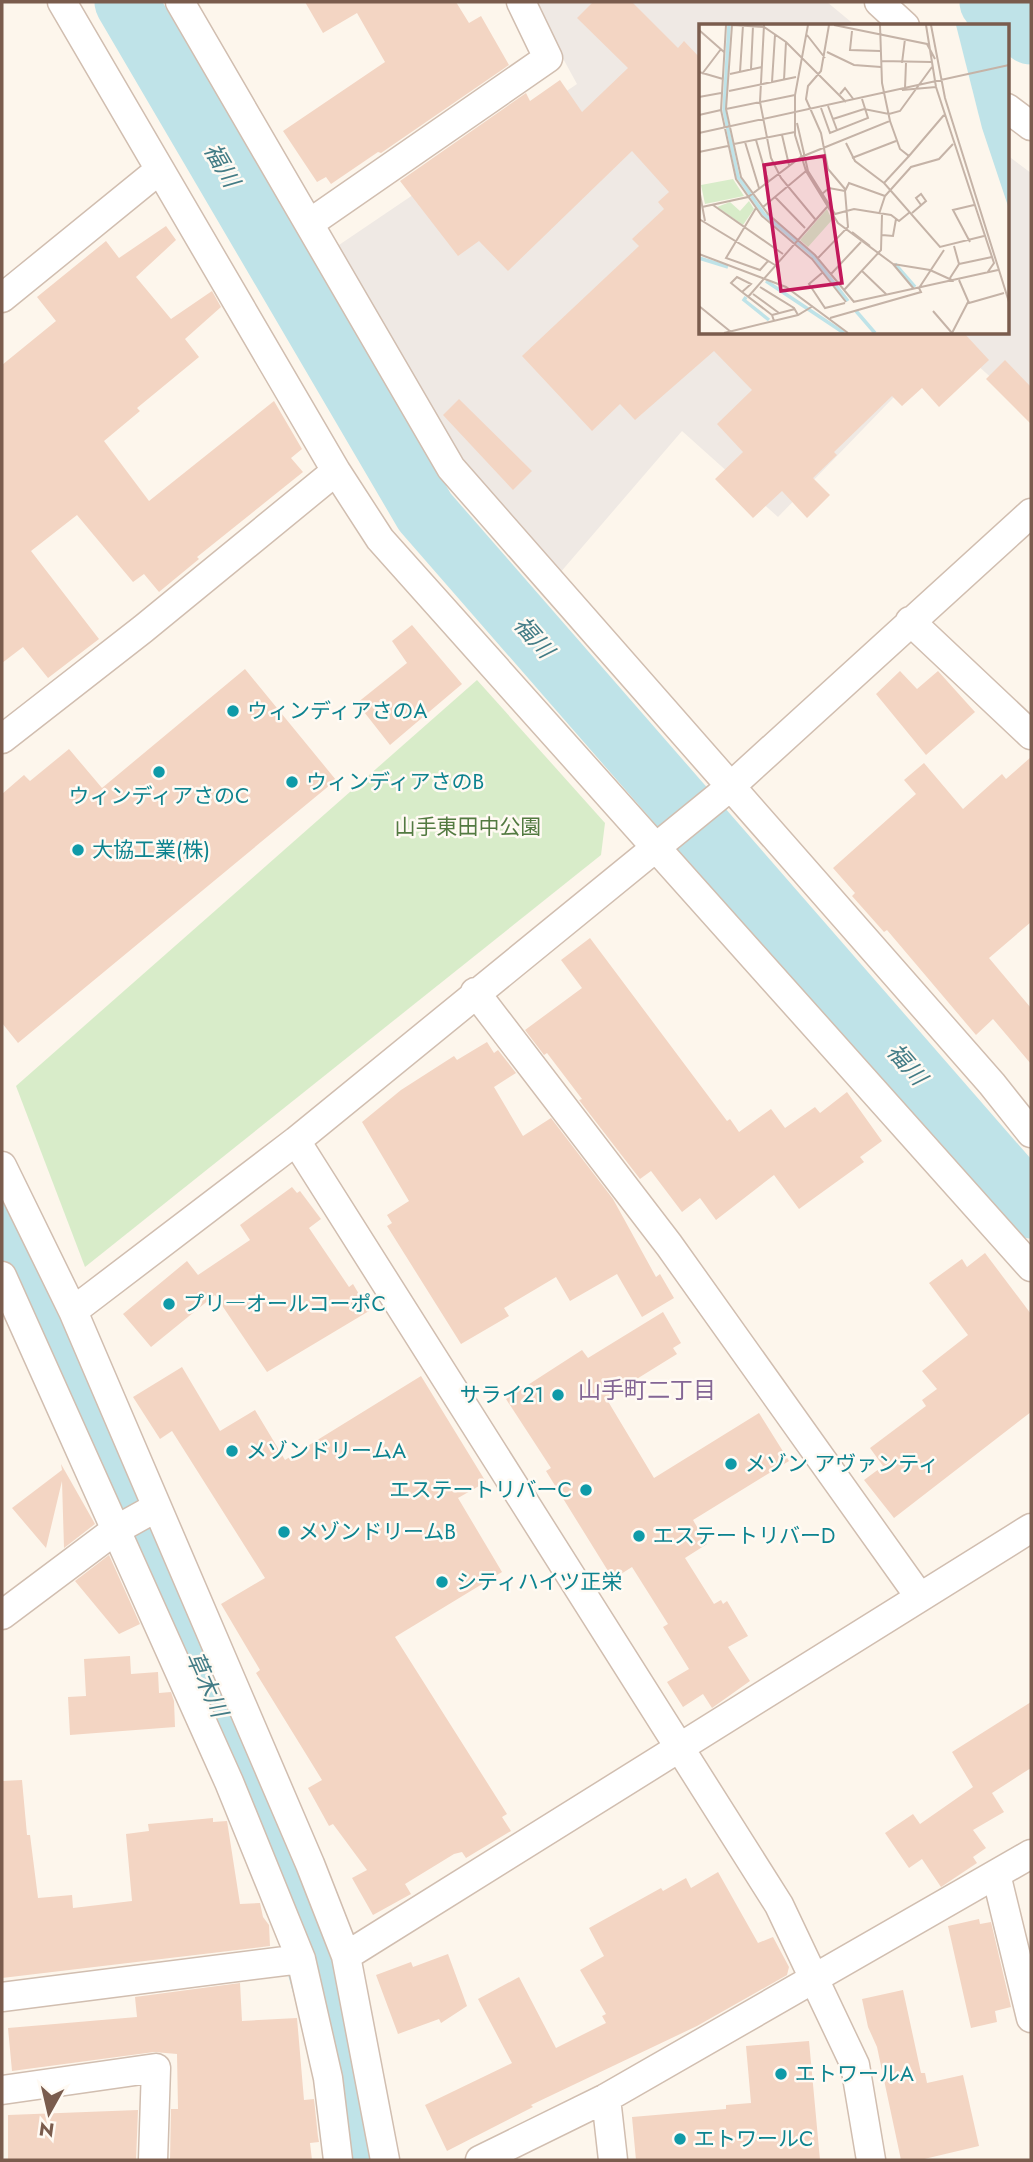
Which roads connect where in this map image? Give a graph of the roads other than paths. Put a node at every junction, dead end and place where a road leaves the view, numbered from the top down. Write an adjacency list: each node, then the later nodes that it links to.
1 (62, 2): 8 (street)
2 (180, 2): 9 (street)
3 (521, 2): 9 (street)
4 (879, 2): 5 (street)
5 (903, 24)
6 (1009, 110): 7 (street)
7 (1031, 126)
8 (158, 171): 10 (street); 11 (street)
9 (310, 223): 16 (street)
10 (2, 298)
11 (336, 471): 15 (street); 17 (street)
12 (1031, 513): 13 (street)
13 (910, 621): 14 (street); 16 (street)
14 (1031, 735)
15 (2, 739)
16 (724, 792): 17 (street); 19 (street)
17 (662, 841): 18 (street); 22 (street)
18 (475, 992): 20 (street); 27 (street)
19 (1031, 1133)
20 (296, 1141): 24 (street); 29 (street)
21 (2, 1166): 24 (street)
22 (1031, 1268)
23 (2, 1276): 25 (street)
24 (73, 1311): 25 (street)
25 (136, 1519): 28 (street); 32 (street); 33 (street)
26 (1031, 1528): 27 (street)
27 (919, 1596): 29 (street)
28 (2, 1615)
29 (681, 1747): 32 (street); 34 (street)
30 (1031, 1854): 31 (street)
31 (996, 1874): 34 (street); 36 (street)
32 (346, 1956): 41 (street)
33 (301, 1959): 35 (street); 40 (street)
34 (816, 1979): 38 (street); 44 (street)
35 (2, 1997)
36 (1031, 2018)
37 (2, 2090): 39 (street)
38 (606, 2098): 42 (street); 43 (street)
39 (153, 2160)
40 (338, 2160)
41 (385, 2160)
42 (480, 2160)
43 (613, 2160)
44 (871, 2160)

